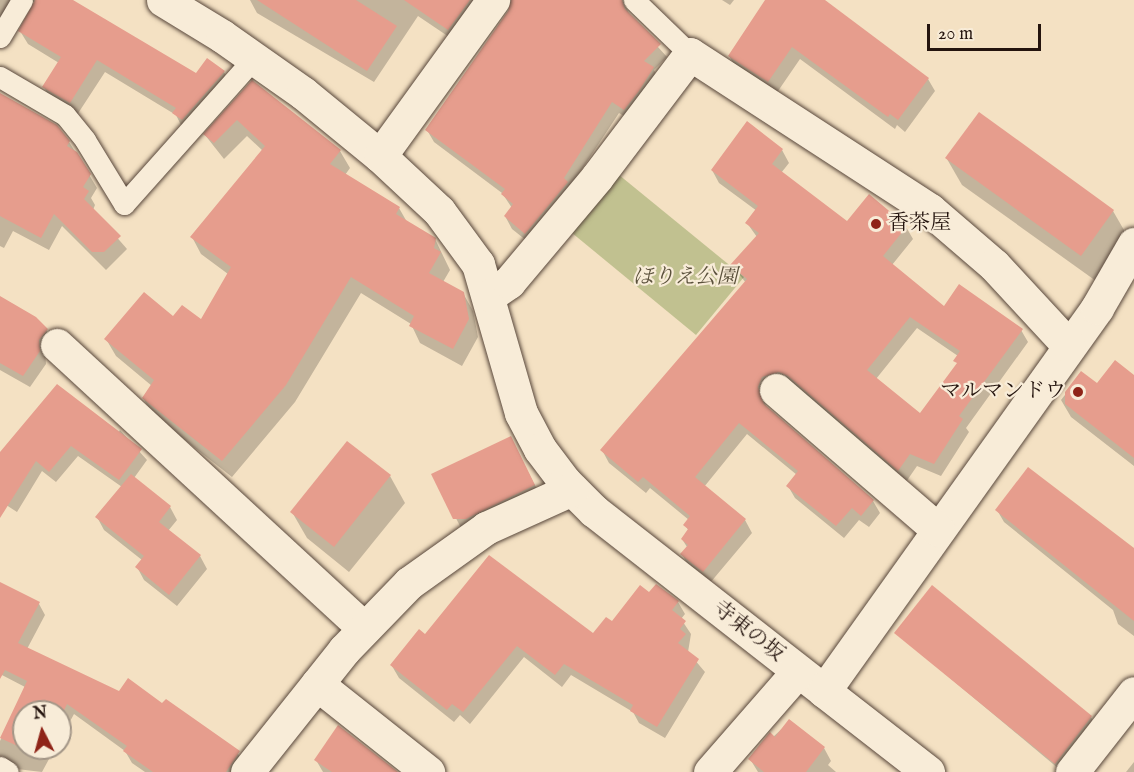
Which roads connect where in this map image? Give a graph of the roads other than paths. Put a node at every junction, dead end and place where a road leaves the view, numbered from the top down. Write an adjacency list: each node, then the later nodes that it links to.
1 (22, 0): 5 (lane)
2 (163, 0): 7 (street, 寺東の坂)
3 (493, 0): 9 (street)
4 (634, 0): 6 (lane)
5 (0, 37)
6 (690, 54): 11 (street); 13 (street)
7 (254, 58): 8 (lane); 9 (street, 寺東の坂)
8 (0, 77)
9 (380, 156): 11 (street, 寺東の坂)
10 (1134, 244): 13 (street)
11 (490, 295): 15 (street, 寺東の坂)
12 (57, 345): 17 (street)
13 (1069, 346): 16 (street)
14 (776, 390): 16 (street)
15 (572, 489): 17 (street); 18 (street, 寺東の坂)
16 (938, 530): 20 (street)
17 (364, 627): 19 (street)
18 (798, 671): 20 (street, 寺東の坂); 26 (street)
19 (317, 684): 24 (street); 25 (street)
20 (824, 691): 27 (street, 寺東の坂)
21 (1134, 693): 28 (street)
22 (0, 767): 23 (lane)
23 (8, 772)
24 (247, 772)
25 (428, 772)
26 (710, 772)
27 (928, 772)
28 (1072, 772)

